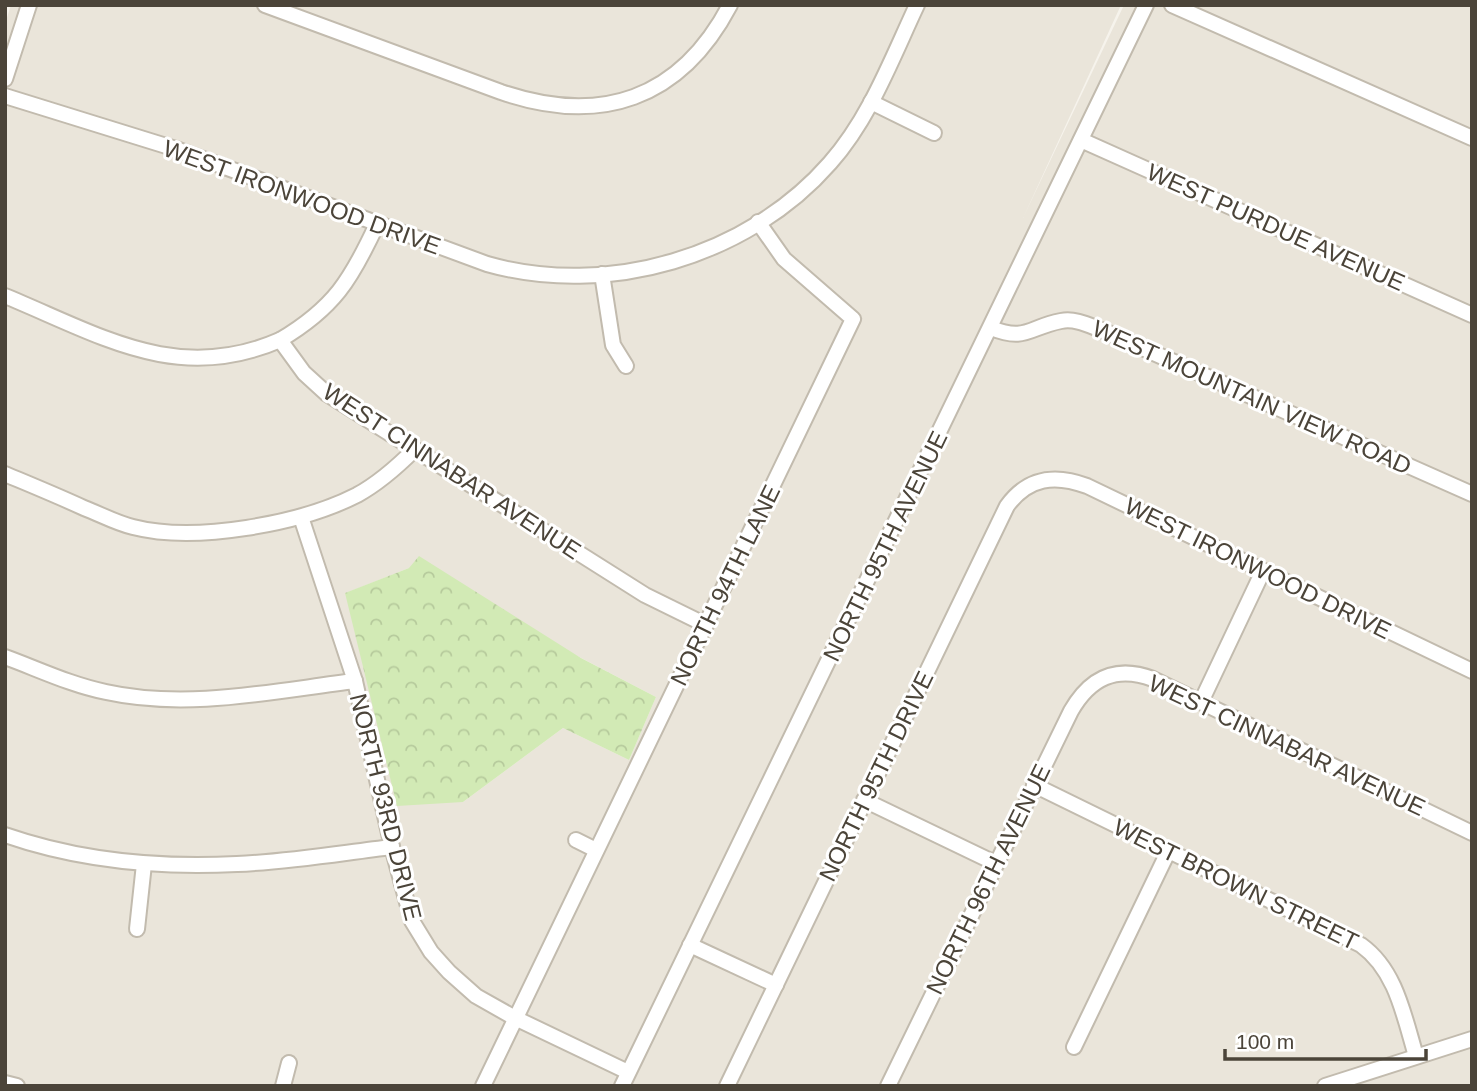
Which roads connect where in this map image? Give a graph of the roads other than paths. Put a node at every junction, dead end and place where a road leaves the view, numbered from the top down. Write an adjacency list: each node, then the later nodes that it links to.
1 (29, 5): 7 (street)
2 (265, 5): 3 (street)
3 (730, 5)
4 (917, 5): 9 (street, WEST IRONWOOD DRIVE)
5 (1146, 5): 12 (street, NORTH 95TH AVENUE)
6 (1172, 5): 11 (street)
7 (5, 79)
8 (5, 96): 14 (street, WEST IRONWOOD DRIVE)
9 (871, 102): 10 (street); 13 (street, WEST IRONWOOD DRIVE)
10 (934, 133)
11 (1472, 138)
12 (1081, 140): 17 (street, WEST PURDUE AVENUE); 18 (street, NORTH 95TH AVENUE)
13 (758, 222): 15 (street, WEST IRONWOOD DRIVE); 27 (street, NORTH 94TH LANE)
14 (377, 224): 15 (street, WEST IRONWOOD DRIVE); 19 (street)
15 (602, 274): 20 (street)
16 (5, 296): 19 (street)
17 (1472, 314)
18 (991, 328): 24 (street, WEST MOUNTAIN VIEW ROAD); 44 (street, NORTH 95TH AVENUE)
19 (280, 340): 21 (street, WEST CINNABAR AVENUE)
20 (626, 366)
21 (415, 449): 25 (street); 27 (street, WEST CINNABAR AVENUE)
22 (5, 474): 25 (street)
23 (1041, 481): 26 (street, WEST IRONWOOD DRIVE); 34 (street, NORTH 95TH DRIVE)
24 (1472, 494)
25 (301, 517): 31 (street, NORTH 93RD DRIVE)
26 (1263, 570): 29 (street, WEST IRONWOOD DRIVE); 32 (street)
27 (706, 625): 39 (street, NORTH 94TH LANE)
28 (5, 657): 31 (street)
29 (1472, 671)
30 (1099, 679): 32 (street, WEST CINNABAR AVENUE); 33 (street, NORTH 96TH AVENUE)
31 (355, 681): 38 (street, NORTH 93RD DRIVE)
32 (1201, 702): 35 (street, WEST CINNABAR AVENUE)
33 (1034, 785): 40 (street, WEST BROWN STREET); 41 (street, NORTH 96TH AVENUE)
34 (864, 800): 41 (street); 45 (street, NORTH 95TH DRIVE)
35 (1472, 833)
36 (5, 835): 42 (street)
37 (576, 840): 39 (street)
38 (392, 847): 42 (street); 46 (street, NORTH 93RD DRIVE)
39 (596, 850): 46 (street, NORTH 94TH LANE)
40 (1169, 850): 48 (street); 49 (street, WEST BROWN STREET)
41 (995, 863): 57 (street, NORTH 96TH AVENUE)
42 (145, 864): 43 (street)
43 (137, 929)
44 (690, 945): 45 (street); 51 (street, NORTH 95TH AVENUE)
45 (776, 985): 56 (street, NORTH 95TH DRIVE)
46 (515, 1018): 51 (street, NORTH 93RD DRIVE); 55 (street, NORTH 94TH LANE)
47 (1472, 1039): 49 (street)
48 (1073, 1047)
49 (1416, 1056): 58 (street)
50 (289, 1063): 54 (street)
51 (625, 1079)
52 (5, 1083): 53 (street)
53 (16, 1086)
54 (283, 1086)
55 (482, 1086)
56 (727, 1086)
57 (888, 1086)
58 (1325, 1086)

